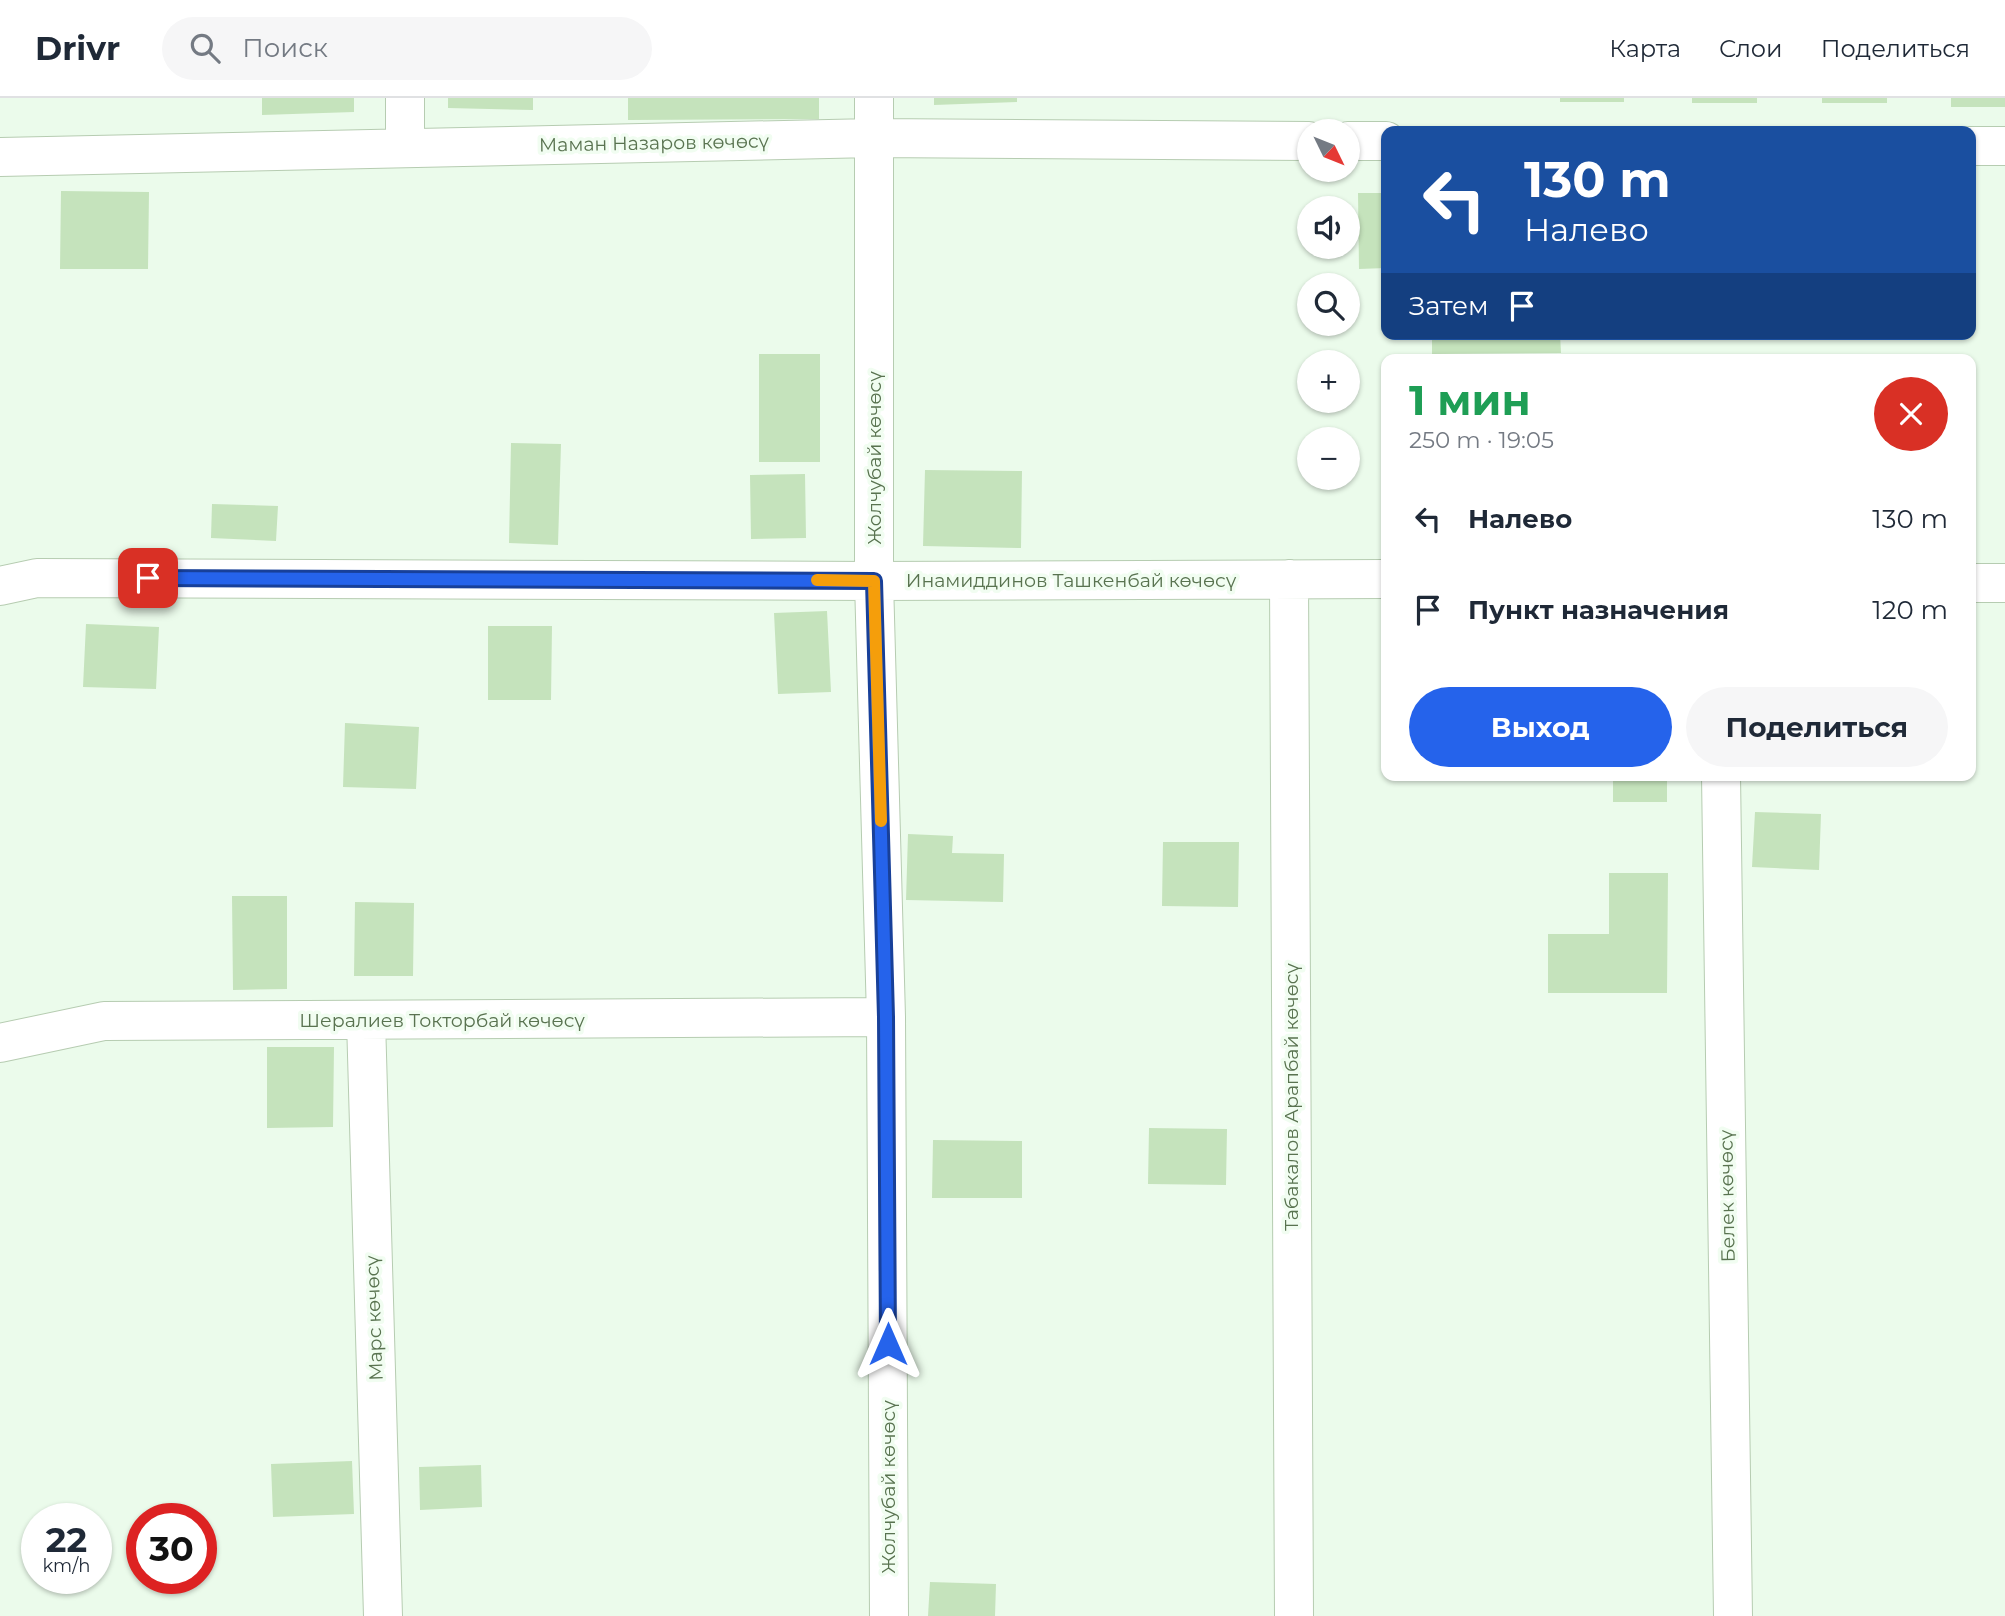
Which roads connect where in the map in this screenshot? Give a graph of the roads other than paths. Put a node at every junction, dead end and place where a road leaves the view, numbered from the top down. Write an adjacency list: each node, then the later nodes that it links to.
1 (405, 98): 9 (street)
2 (874, 98): 3 (street, Жолчубай көчөсү)
3 (873, 138): 4 (street, Маман Назаров көчөсү); 9 (street, Маман Назаров көчөсү); 13 (street, Жолчубай көчөсү)
4 (1297, 141)
5 (1360, 141): 6 (street)
6 (1381, 142)
7 (1976, 145): 8 (street)
8 (2005, 146)
9 (405, 148): 10 (street, Маман Назаров көчөсү)
10 (0, 157)
11 (1289, 579): 12 (street, Инамиддинов Ташкенбай көчөсү); 13 (street, Инамиддинов Ташкенбай көчөсү); 23 (street, Табакалов Арапбай көчөсү)
12 (1381, 579)
13 (874, 581): 16 (street, Инамиддинов Ташкенбай көчөсү); 18 (street, Жолчубай көчөсү)
14 (1976, 583): 15 (street)
15 (2005, 583)
16 (0, 586)
17 (1721, 781): 24 (street, Белек көчөсү)
18 (886, 1017): 19 (street, Шералиев Токторбай көчөсү); 22 (street, Жолчубай көчөсү)
19 (366, 1020): 20 (street, Шералиев Токторбай көчөсү); 21 (street, Марс көчөсү)
20 (0, 1043)
21 (383, 1616)
22 (888, 1616)
23 (1294, 1616)
24 (1733, 1616)

